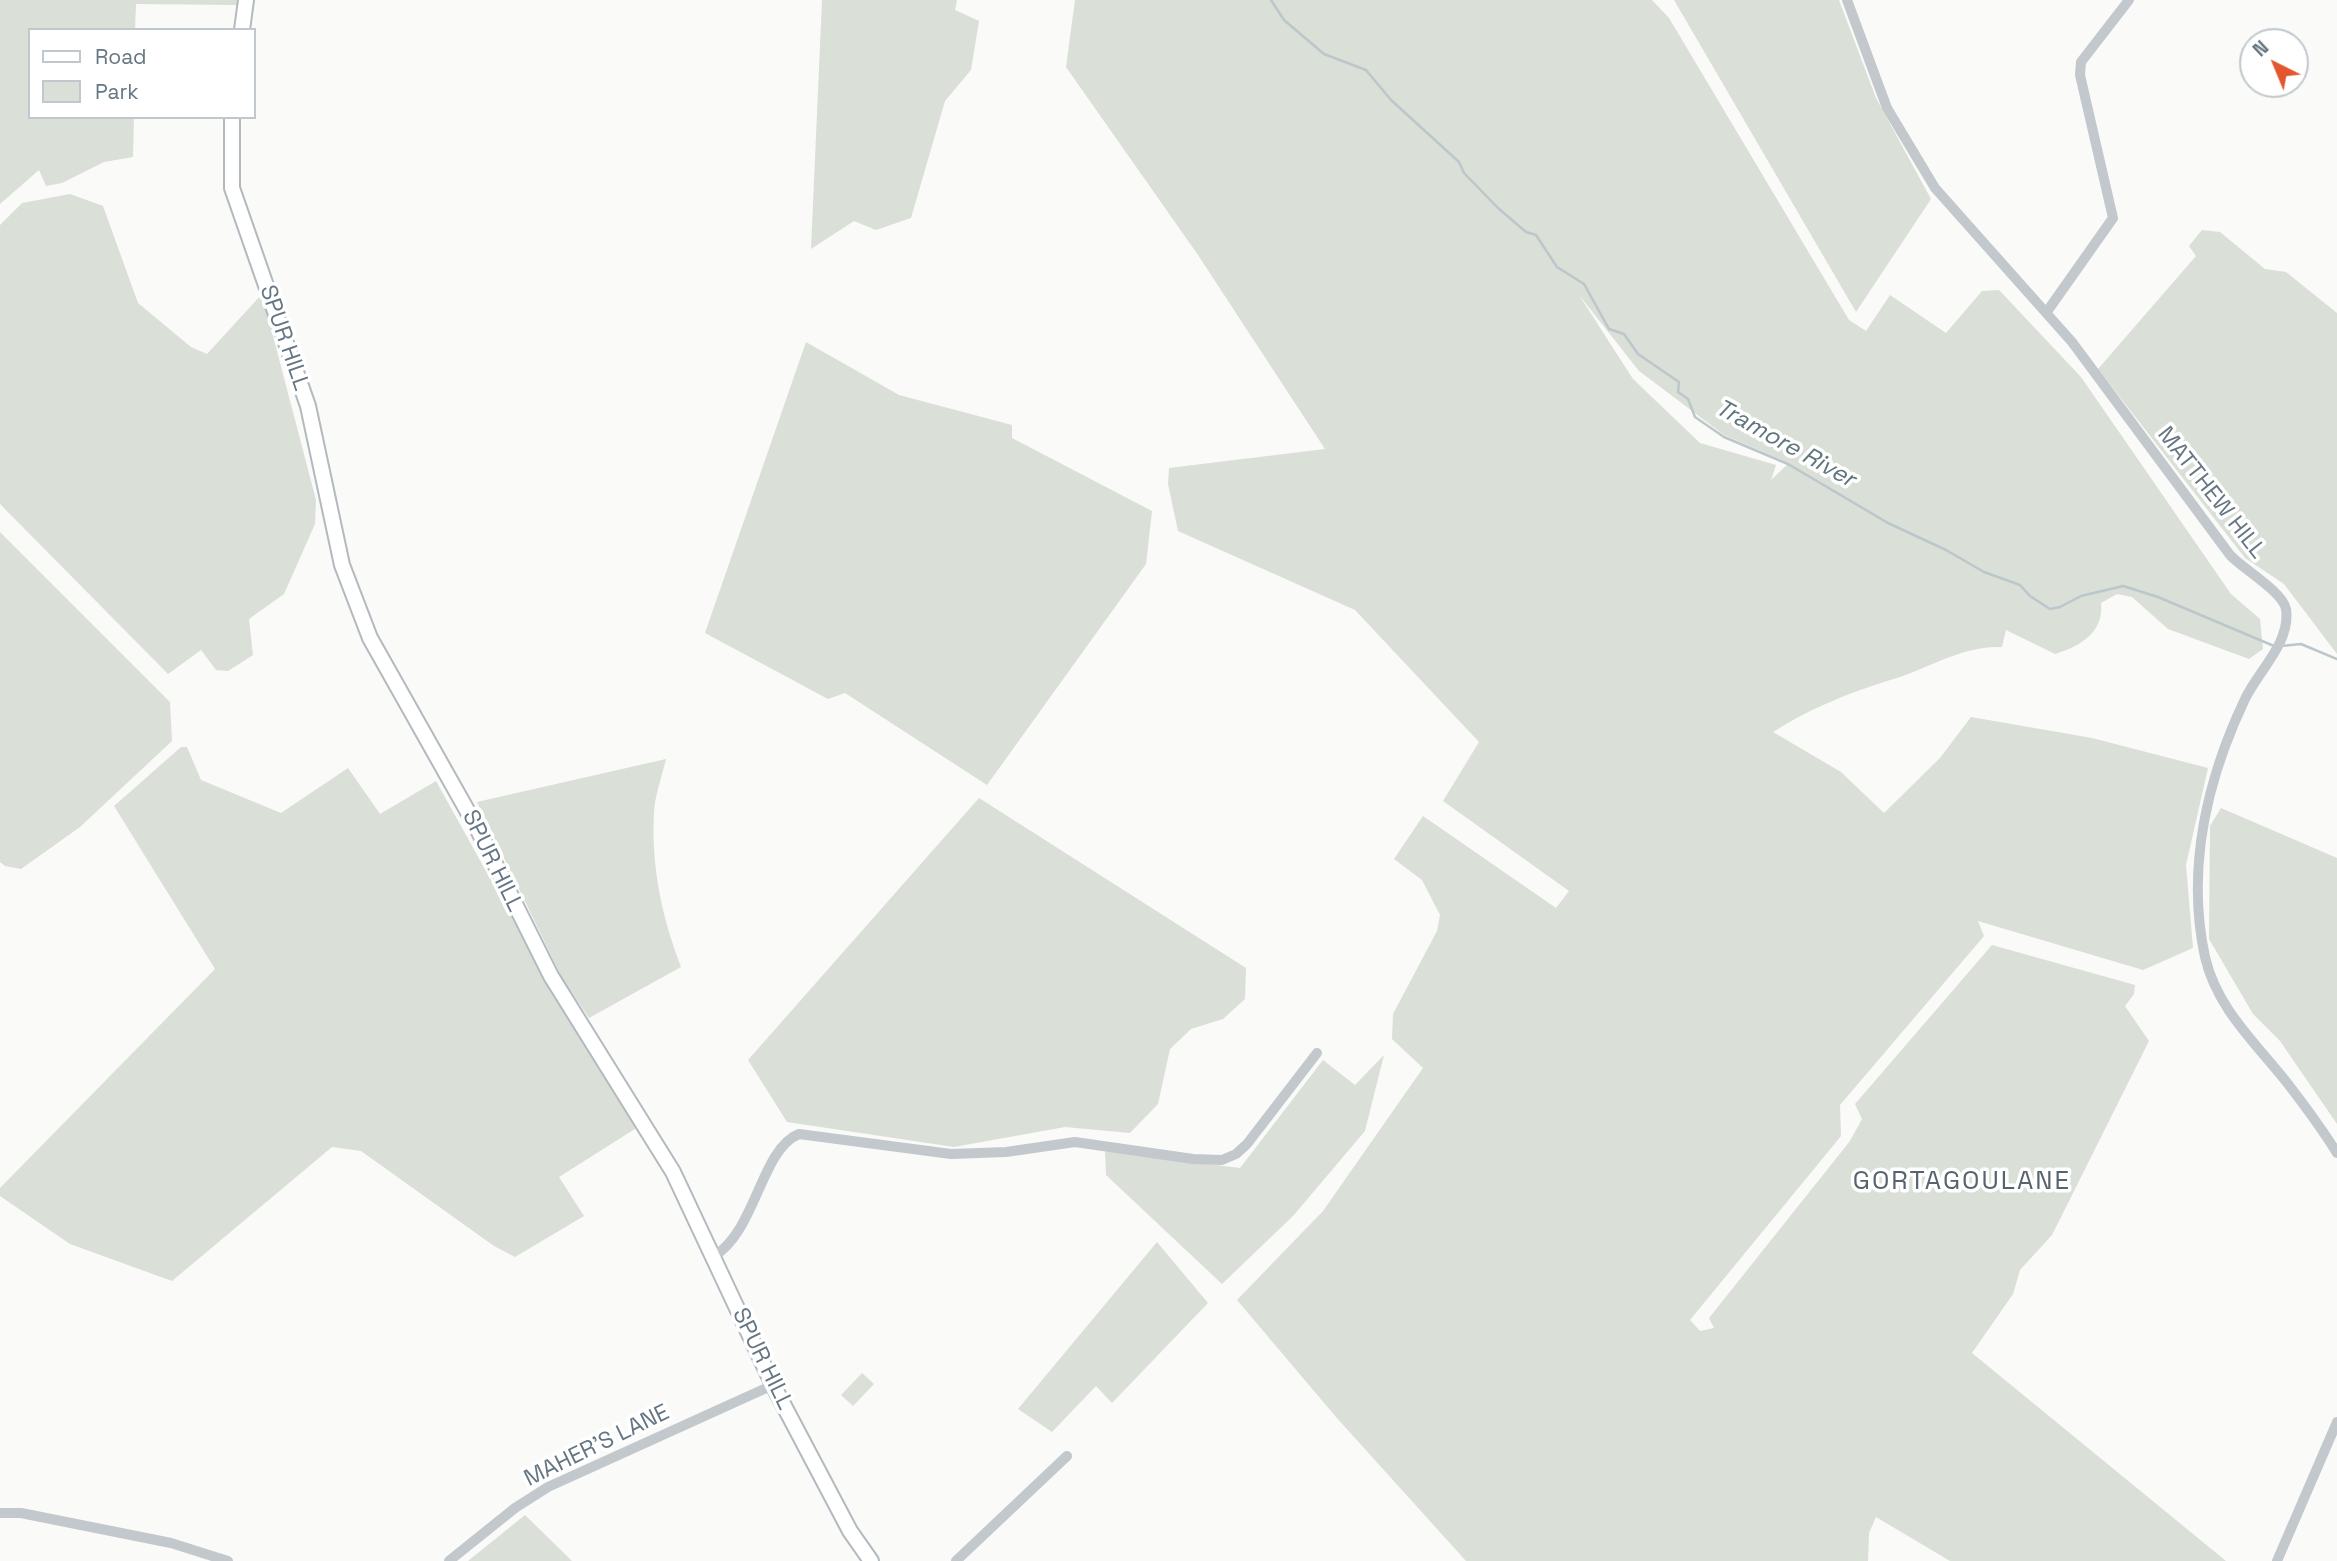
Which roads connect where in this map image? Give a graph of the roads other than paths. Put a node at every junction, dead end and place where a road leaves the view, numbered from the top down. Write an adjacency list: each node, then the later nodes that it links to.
1 (246, 0): 4 (street)
2 (1847, 0): 6 (street, MATTHEW HILL)
3 (2129, 0): 6 (street)
4 (242, 28)
5 (232, 119): 9 (street, SPUR HILL)
6 (2046, 313): 8 (street, MATTHEW HILL)
7 (1317, 1053): 9 (street)
8 (2337, 1153)
9 (714, 1256): 10 (street, SPUR HILL)
10 (773, 1385): 15 (street, MAHER'S LANE); 16 (street, SPUR HILL)
11 (2337, 1422): 18 (street)
12 (1067, 1456): 17 (street)
13 (0, 1513): 14 (street)
14 (228, 1561)
15 (449, 1561)
16 (871, 1561)
17 (956, 1561)
18 (2277, 1561)

